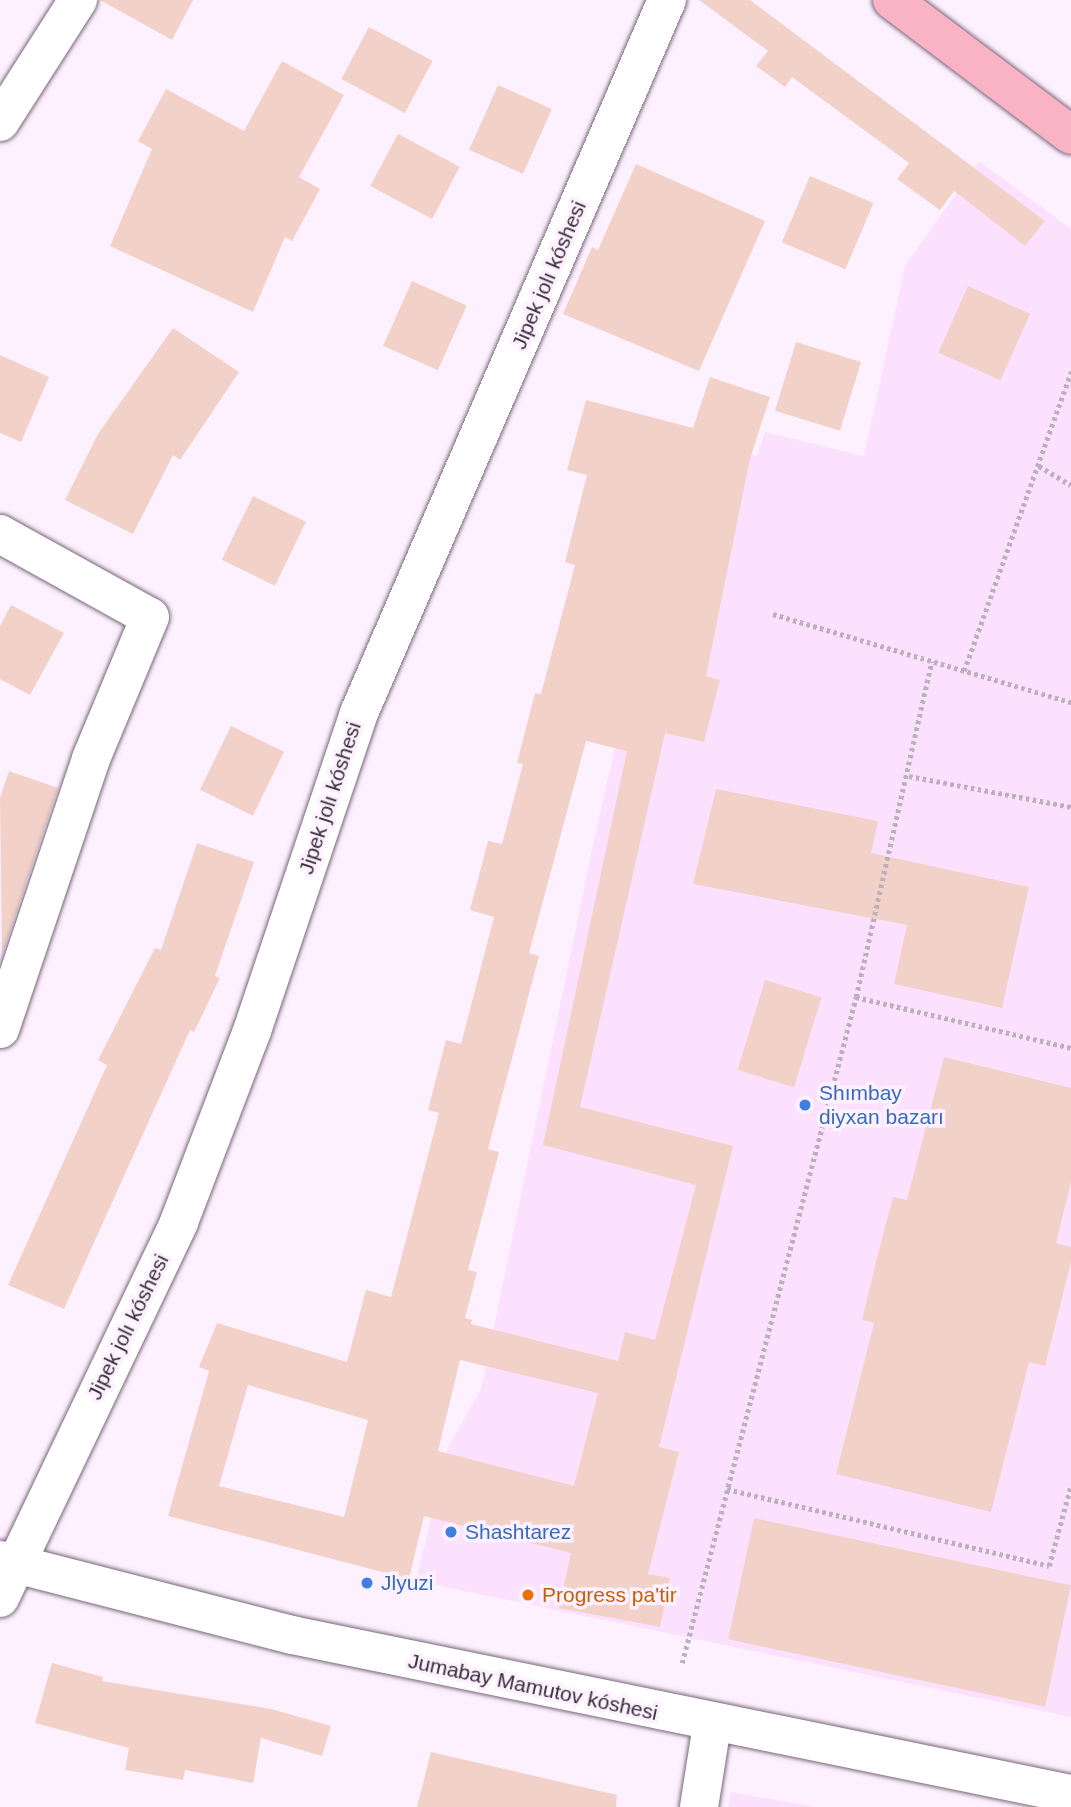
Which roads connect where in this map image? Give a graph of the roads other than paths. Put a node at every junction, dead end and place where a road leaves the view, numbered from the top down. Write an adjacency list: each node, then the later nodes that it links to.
1 (78, 0): 4 (street)
2 (667, 0): 9 (street, Jipek jolı kóshesi)
3 (892, 0): 6 (main road)
4 (10, 84): 5 (street)
5 (0, 122)
6 (1071, 135)
7 (0, 534): 8 (street)
8 (0, 1029)
9 (5, 1574): 10 (street, Jumabay Mamutov kóshesi)
10 (712, 1725): 11 (street, Jumabay Mamutov kóshesi); 12 (street)
11 (1071, 1794)
12 (699, 1807)

